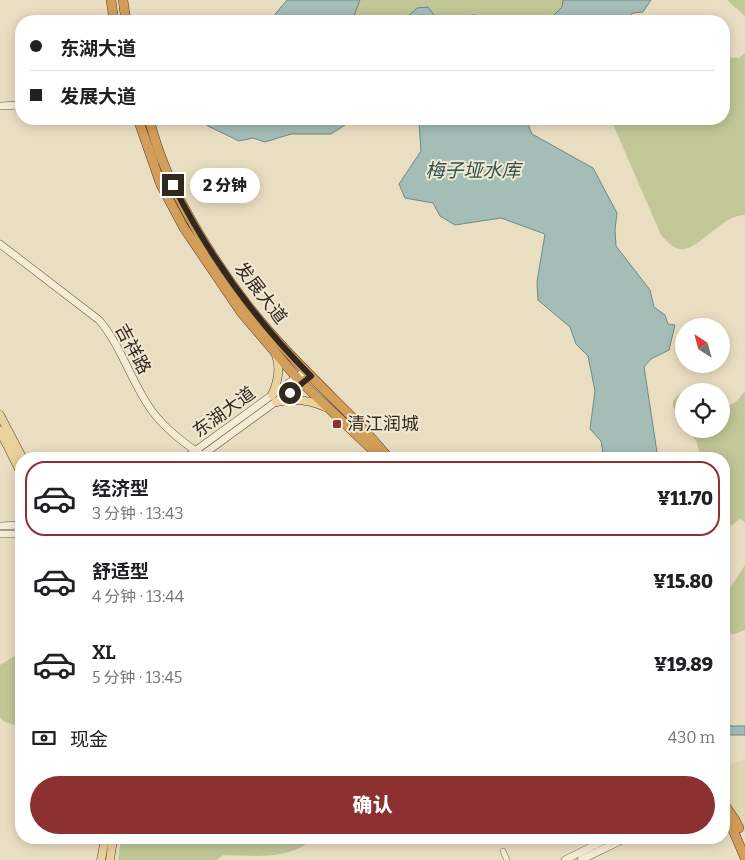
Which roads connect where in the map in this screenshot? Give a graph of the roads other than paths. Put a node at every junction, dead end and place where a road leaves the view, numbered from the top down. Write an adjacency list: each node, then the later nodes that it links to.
1 (111, 0): 3 (highway)
2 (123, 0): 4 (highway)
3 (113, 15)
4 (125, 15)
5 (15, 105): 6 (main road)
6 (0, 106)
7 (140, 125): 10 (highway, 发展大道)
8 (151, 125): 11 (highway, 发展大道)
9 (0, 244): 17 (main road, 吉祥路)
10 (276, 353): 12 (highway, 发展大道); 13 (main road)
11 (308, 373): 12 (main road, 东湖大道); 21 (highway, 发展大道)
12 (300, 380): 13 (main road, 东湖大道); 14 (highway, 发展大道)
13 (274, 399): 14 (main road); 17 (main road, 东湖大道); 19 (main road, 东湖大道)
14 (332, 410): 20 (highway, 发展大道)
15 (0, 415): 18 (main road)
16 (0, 431): 22 (main road)
17 (195, 451)
18 (19, 452)
19 (209, 452)
20 (375, 452)
21 (384, 452)
22 (15, 461)
23 (15, 525): 24 (main road)
24 (0, 526)
25 (0, 534): 26 (main road)
26 (15, 534)
27 (730, 813): 29 (highway)
28 (730, 827): 35 (highway)
29 (745, 842)
30 (104, 844): 36 (main road)
31 (112, 844): 37 (main road)
32 (597, 844): 39 (main road)
33 (614, 844): 40 (main road)
34 (503, 852): 38 (street)
35 (745, 858)
36 (101, 860)
37 (110, 860)
38 (507, 860)
39 (566, 860)
40 (581, 860)

